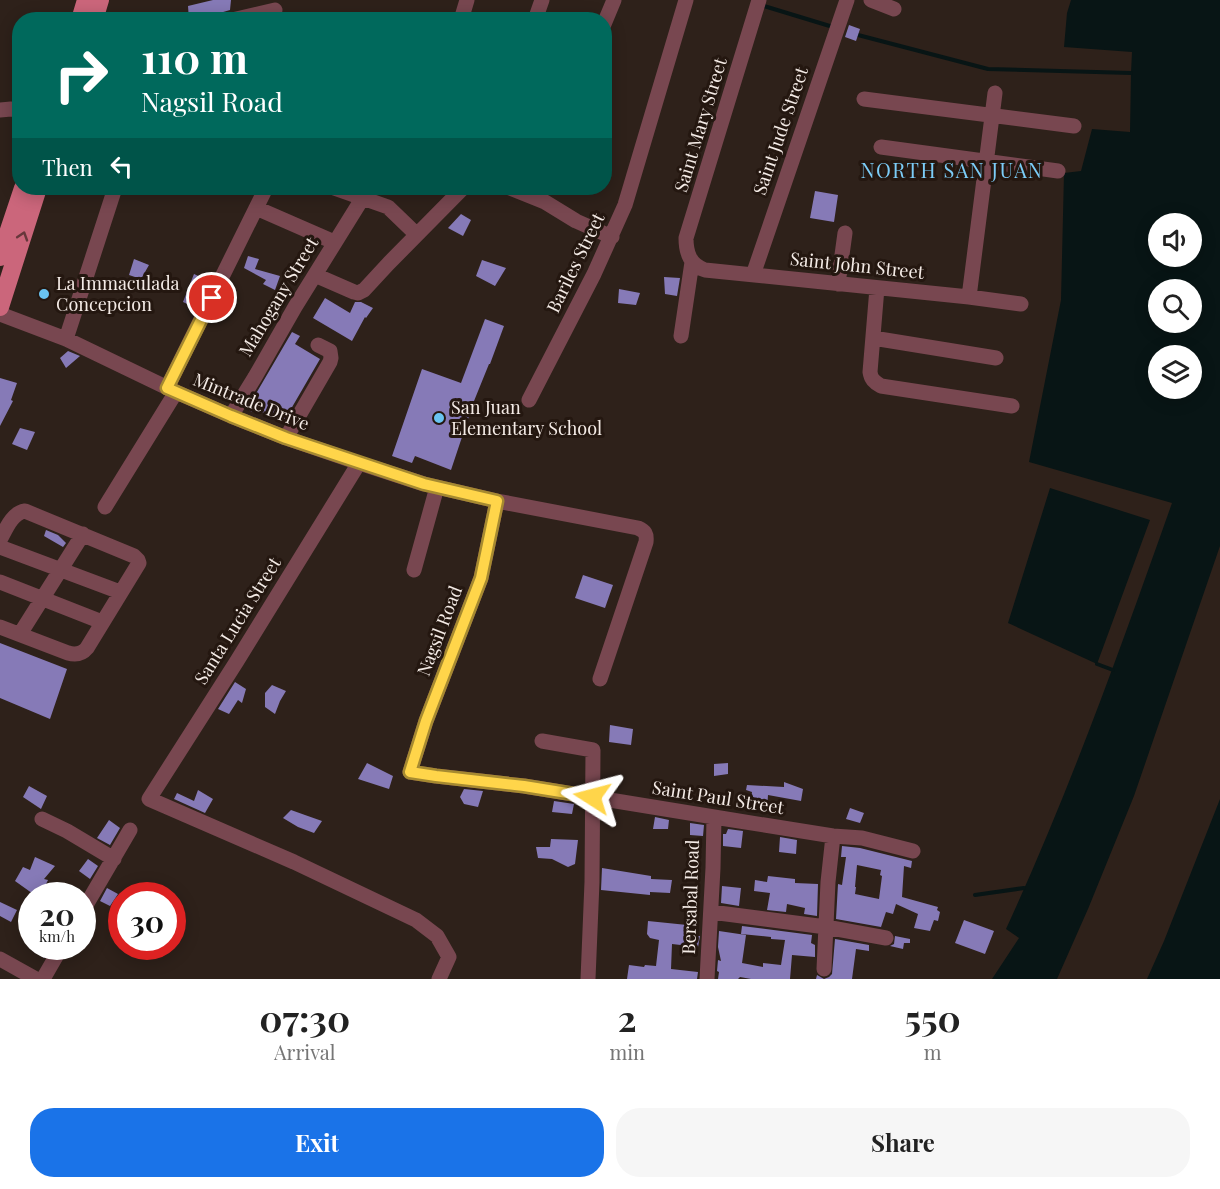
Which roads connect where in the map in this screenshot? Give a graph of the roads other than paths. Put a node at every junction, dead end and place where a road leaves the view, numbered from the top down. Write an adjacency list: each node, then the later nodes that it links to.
1 (686, 0): 26 (street, Bariles Street)
2 (759, 0): 29 (street, Saint Mary Street)
3 (847, 0): 31 (street, Saint Jude Street)
4 (871, 0): 5 (street)
5 (894, 9)
6 (275, 10): 7 (street)
7 (266, 12)
8 (994, 93): 10 (street)
9 (864, 99): 10 (street)
10 (992, 115): 11 (street); 13 (street)
11 (1074, 126)
12 (881, 147): 13 (street)
13 (986, 161): 14 (street); 35 (street)
14 (1058, 171)
15 (22, 195): 28 (main road)
16 (35, 195): 32 (main road, one-way to 16)
17 (113, 195): 41 (street)
18 (262, 195): 23 (street)
19 (352, 195): 22 (street)
20 (456, 195): 25 (street)
21 (547, 195): 26 (street)
22 (362, 199): 25 (street); 27 (street, Mahogany Street)
23 (256, 208): 27 (street); 44 (street)
24 (845, 233): 33 (street)
25 (417, 234): 30 (street)
26 (612, 237): 45 (street, Bariles Street)
27 (334, 242): 30 (street, Mahogany Street)
28 (0, 258)
29 (692, 262): 31 (street, Saint John Street); 39 (street, Saint Mary Street)
30 (315, 275): 47 (street, Mahogany Street)
31 (753, 275): 33 (street, Saint John Street)
32 (4, 283): 37 (main road)
33 (838, 284): 34 (street, Saint John Street)
34 (877, 288): 35 (street, Saint John Street); 40 (street)
35 (969, 297): 36 (street, Saint John Street)
36 (1021, 304)
37 (0, 307)
38 (0, 314): 41 (street, Mintrade Drive)
39 (681, 336)
40 (873, 338): 43 (street); 46 (street)
41 (66, 339): 44 (street, Mintrade Drive)
42 (318, 345): 48 (street)
43 (996, 358)
44 (171, 390): 47 (street, Mintrade Drive); 52 (street)
45 (529, 400)
46 (1012, 406)
47 (231, 416): 48 (street, Mintrade Drive)
48 (286, 438): 49 (street, Mintrade Drive)
49 (359, 463): 50 (street, Mintrade Drive); 83 (street, Santa Lucia Street)
50 (437, 487): 51 (street, Mintrade Drive); 57 (street)
51 (497, 501): 64 (street, Mintrade Drive); 66 (street, Nagsil Road)
52 (105, 507)
53 (83, 534): 54 (street); 56 (street); 59 (street)
54 (0, 540)
55 (0, 547): 56 (street)
56 (62, 569): 59 (street); 60 (street)
57 (414, 570)
58 (0, 582): 60 (street)
59 (120, 592): 61 (street)
60 (42, 598): 61 (street); 63 (street)
61 (102, 622): 63 (street)
62 (0, 627): 63 (street)
63 (20, 634)
64 (600, 679)
65 (542, 741): 67 (street)
66 (410, 772): 67 (street, Saint Paul Street)
67 (592, 797): 68 (street, Saint Paul Street); 84 (street)
68 (714, 817): 71 (street, Saint Paul Street); 75 (street, Bersabal Road)
69 (42, 819): 73 (street)
70 (130, 830): 73 (street)
71 (833, 836): 72 (street, Saint Paul Street); 76 (street)
72 (913, 851)
73 (114, 859): 74 (street)
74 (96, 889)
75 (711, 912): 76 (street); 85 (street, Bersabal Road)
76 (826, 927): 77 (street); 80 (street)
77 (886, 938)
78 (0, 960): 81 (street)
79 (54, 960): 82 (street)
80 (824, 969)
81 (36, 979)
82 (43, 979)
83 (439, 979)
84 (588, 979)
85 (707, 979)

